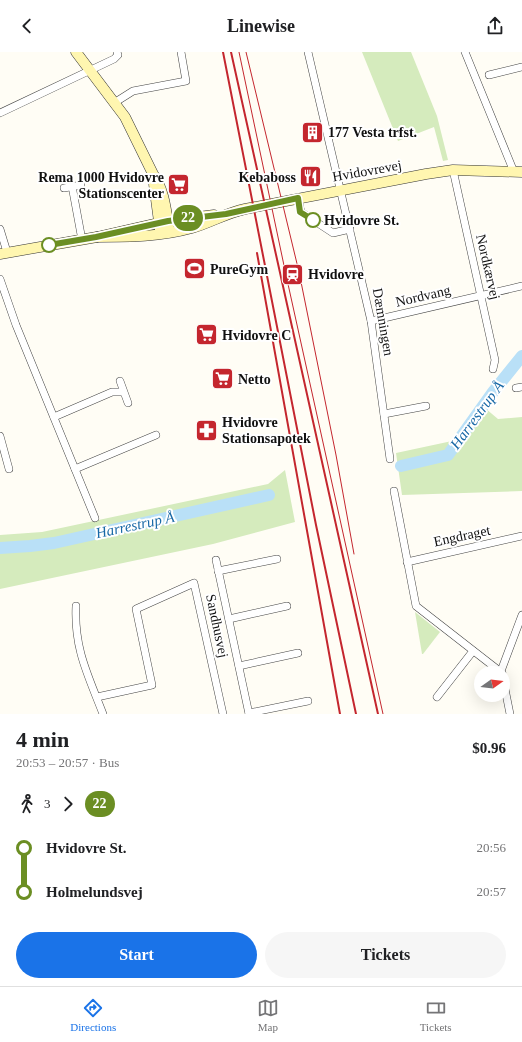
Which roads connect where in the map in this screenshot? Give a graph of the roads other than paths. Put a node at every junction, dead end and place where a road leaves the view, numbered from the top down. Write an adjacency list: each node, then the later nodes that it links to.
1 (76, 52): 7 (street)
2 (181, 52): 9 (street)
3 (308, 52): 16 (street, Dæmningen)
4 (465, 52): 12 (street, Hvidovrevej)
5 (118, 54): 7 (street)
6 (522, 67): 8 (street)
7 (90, 71): 9 (street); 10 (street)
8 (489, 75)
9 (114, 103): 19 (street)
10 (0, 113)
11 (453, 170): 12 (street, Hvidovrevej); 16 (street, Hvidovrevej); 28 (street, Nordkærvej)
12 (518, 172)
13 (81, 185): 14 (street)
14 (72, 186): 15 (street); 24 (street)
15 (64, 188)
16 (341, 189): 17 (street, Hvidovrevej); 21 (street, Dæmningen)
17 (298, 198): 18 (street, Hvidovrevej); 21 (street)
18 (226, 214): 19 (street, Hvidovrevej); 22 (street, Hvidovrevej)
19 (163, 222): 22 (street); 23 (street, Hvidovrevej)
20 (0, 229): 25 (street)
21 (350, 229): 29 (street, Dæmningen)
22 (165, 235): 23 (street, Hvidovrevej)
23 (96, 237): 24 (street, Hvidovrevej)
24 (82, 240): 25 (street, Hvidovrevej)
25 (3, 253)
26 (0, 279): 36 (street)
27 (522, 286): 28 (street, Nordvang)
28 (481, 296): 29 (street, Nordvang); 30 (street, Nordkærvej)
29 (371, 321): 35 (street, Dæmningen)
30 (493, 369)
31 (120, 380): 32 (street)
32 (123, 392): 33 (street); 36 (street)
33 (128, 403)
34 (426, 406): 35 (street)
35 (384, 414): 39 (street, Dæmningen)
36 (54, 417): 41 (street)
37 (156, 435): 41 (street)
38 (0, 436): 40 (street)
39 (390, 459)
40 (9, 469)
41 (75, 469): 43 (street)
42 (394, 491): 47 (street)
43 (96, 518)
44 (522, 536): 47 (street, Engdraget)
45 (277, 559): 48 (street)
46 (216, 560): 48 (street)
47 (407, 562): 53 (street)
48 (218, 571): 52 (street)
49 (76, 606): 58 (street)
50 (287, 606): 52 (street)
51 (522, 615): 57 (street)
52 (229, 619): 55 (street)
53 (473, 651): 56 (street); 59 (street)
54 (298, 653): 55 (street)
55 (239, 666): 64 (street)
56 (493, 666)
57 (503, 666)
58 (97, 697): 62 (street); 63 (street, Sandhusvej)
59 (438, 697)
60 (308, 701): 64 (street)
61 (508, 702): 65 (street)
62 (103, 714)
63 (223, 714)
64 (249, 714)
65 (510, 714)

